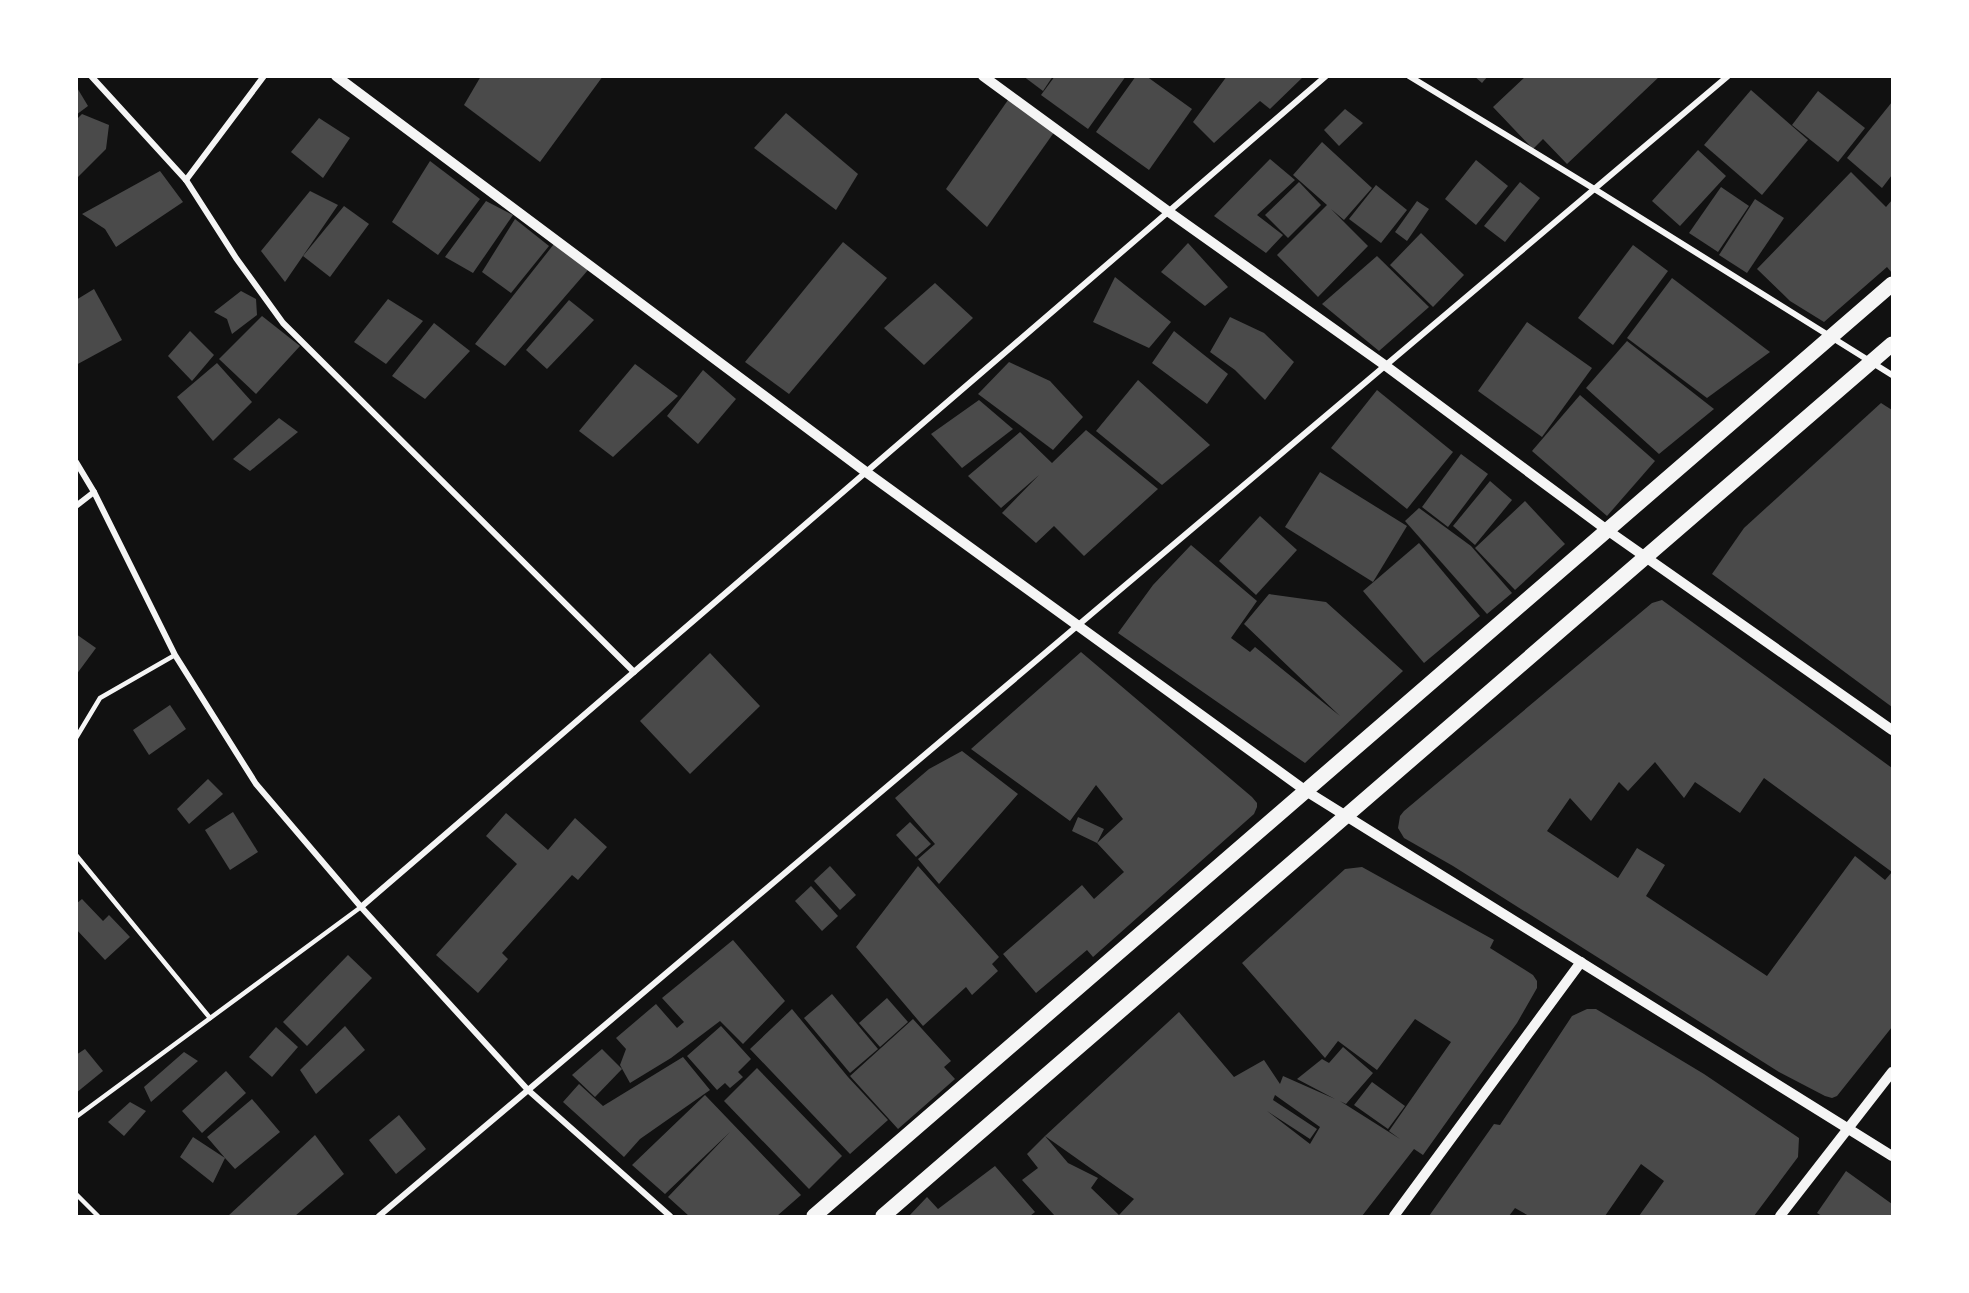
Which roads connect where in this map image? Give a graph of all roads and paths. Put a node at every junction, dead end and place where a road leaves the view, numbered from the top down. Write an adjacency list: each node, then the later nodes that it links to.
1 (91, 76): 8 (street)
2 (264, 76): 8 (street)
3 (336, 76): 18 (street)
4 (983, 76): 10 (street)
5 (1326, 76): 10 (street)
6 (1409, 76): 9 (street)
7 (1728, 76): 9 (street)
8 (186, 180): 25 (street)
9 (1596, 190): 12 (street); 15 (street)
10 (1168, 212): 15 (street); 18 (street)
11 (1893, 284): 12 (main road)
12 (1831, 337): 14 (street); 21 (main road)
13 (1893, 344): 14 (main road)
14 (1871, 362): 16 (street); 22 (main road)
15 (1386, 366): 21 (street); 23 (street)
16 (1893, 375)
17 (76, 462): 19 (street)
18 (866, 472): 23 (street); 25 (street)
19 (94, 492): 20 (street); 24 (street)
20 (76, 506)
21 (1607, 530): 22 (street); 28 (main road)
22 (1646, 557): 26 (street); 29 (main road)
23 (1080, 626): 28 (street); 35 (street)
24 (175, 655): 27 (lane); 31 (street)
25 (634, 672): 31 (street)
26 (1893, 730)
27 (76, 738)
28 (1306, 791): 29 (street); 43 (main road)
29 (1346, 816): 32 (street); 44 (main road)
30 (76, 855): 33 (lane)
31 (361, 907): 33 (lane); 35 (street)
32 (1581, 962): 37 (street); 45 (street)
33 (210, 1018): 36 (lane)
34 (1893, 1072): 37 (street)
35 (528, 1090): 41 (street); 42 (street)
36 (76, 1117)
37 (1848, 1128): 38 (street); 46 (street)
38 (1893, 1156)
39 (76, 1194): 40 (lane)
40 (98, 1216)
41 (379, 1216)
42 (670, 1216)
43 (814, 1216)
44 (883, 1216)
45 (1394, 1216)
46 (1780, 1216)

